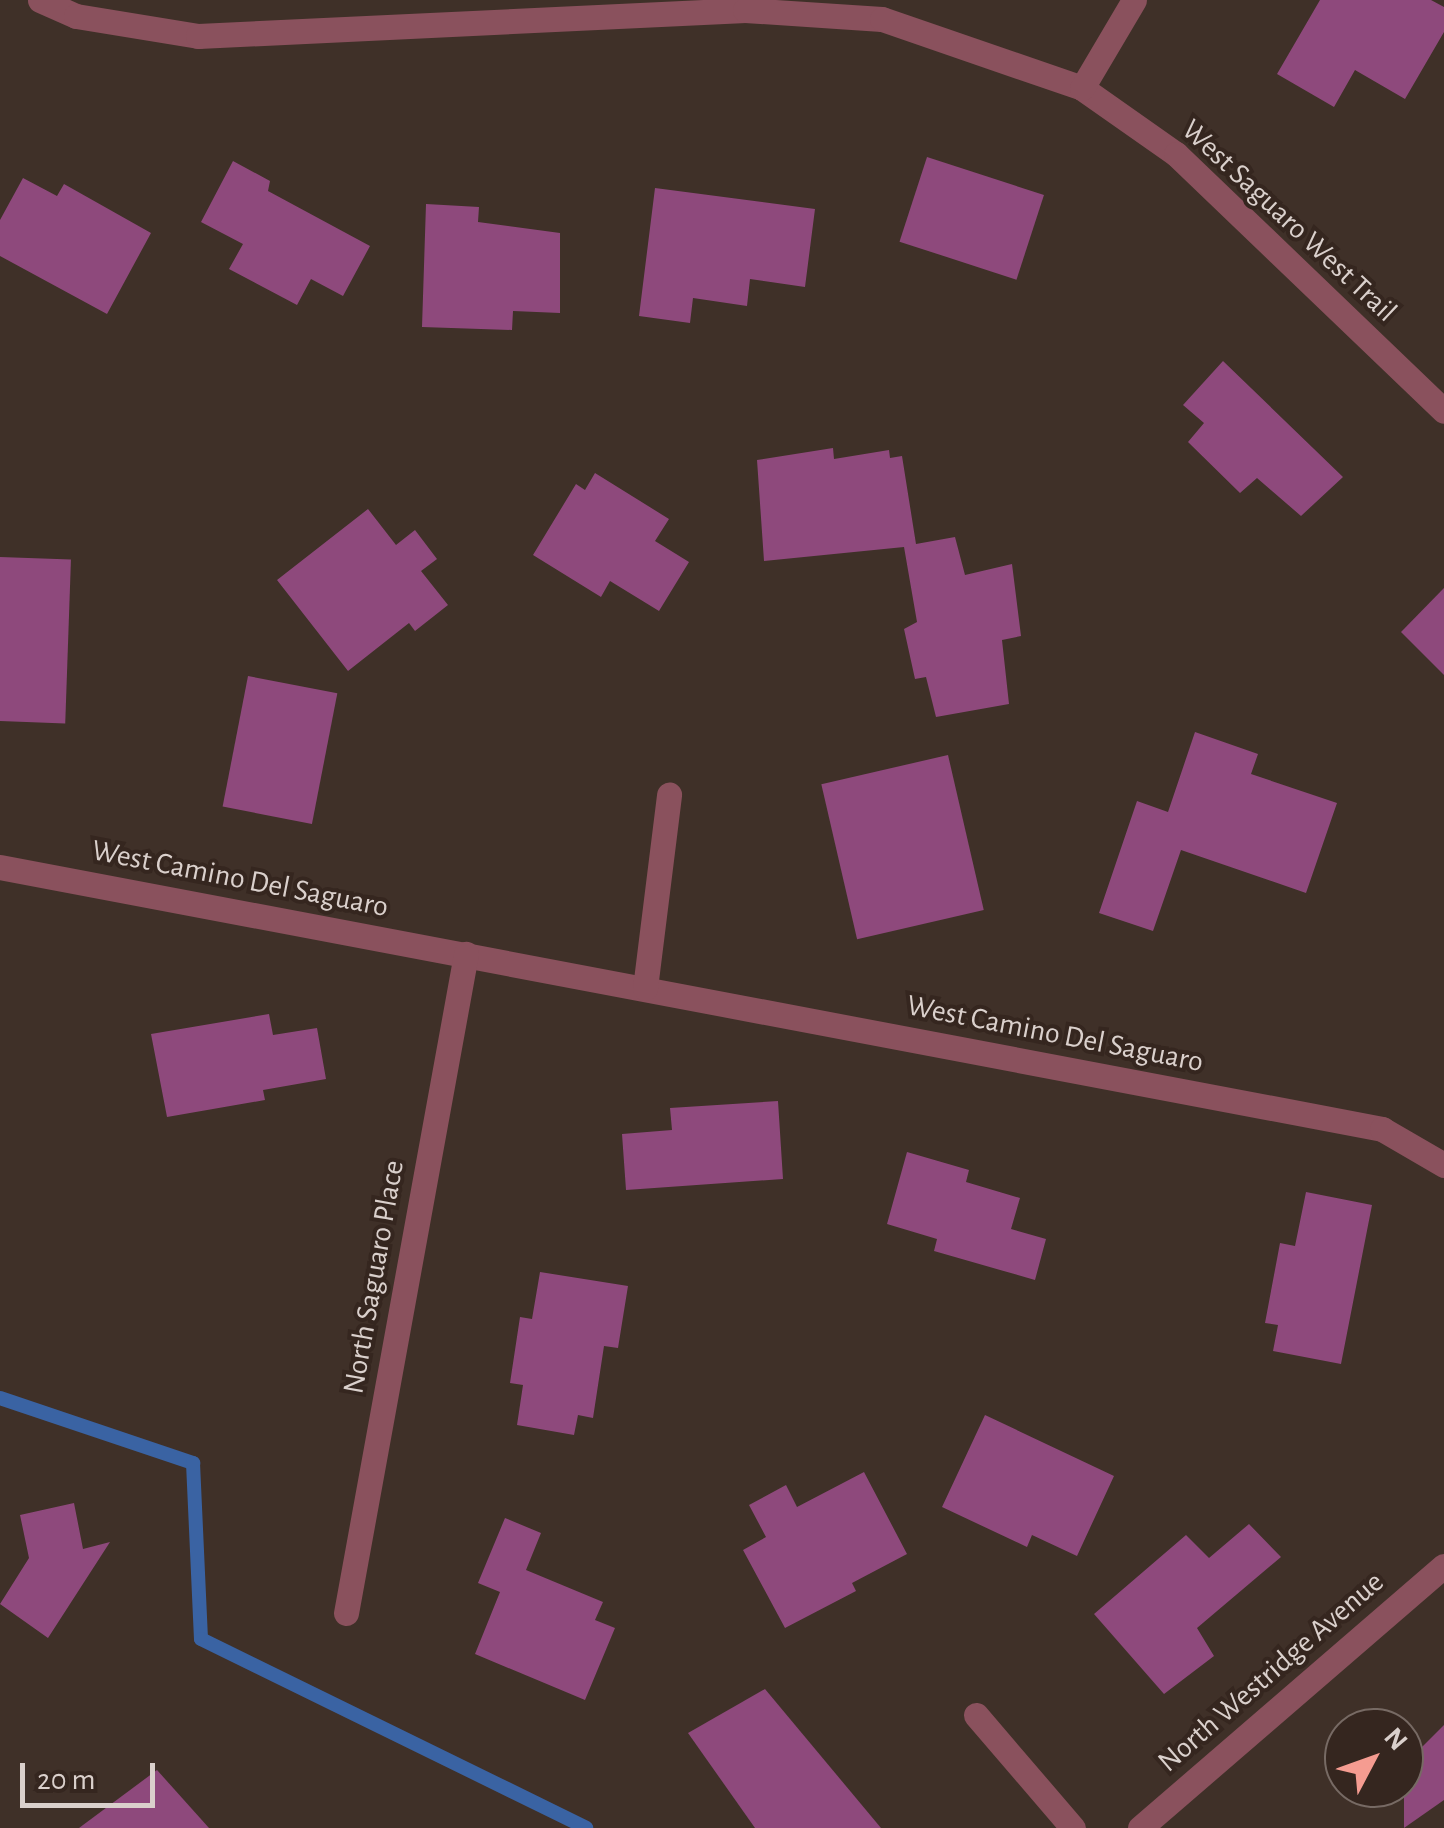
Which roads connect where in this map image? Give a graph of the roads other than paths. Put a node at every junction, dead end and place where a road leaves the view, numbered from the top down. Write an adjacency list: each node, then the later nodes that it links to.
1 (40, 0): 3 (street, West Saguaro West Trail)
2 (1134, 0): 3 (street)
3 (1082, 88): 4 (street, West Saguaro West Trail)
4 (1444, 411)
5 (669, 794): 8 (street)
6 (0, 867): 7 (street, West Camino Del Saguaro)
7 (466, 954): 8 (street, West Camino Del Saguaro); 11 (street, North Saguaro Place)
8 (645, 988): 9 (street, West Camino Del Saguaro)
9 (1444, 1164)
10 (1444, 1566): 14 (street, North Westridge Avenue)
11 (346, 1613)
12 (976, 1715): 13 (street)
13 (1073, 1828)
14 (1140, 1828)

